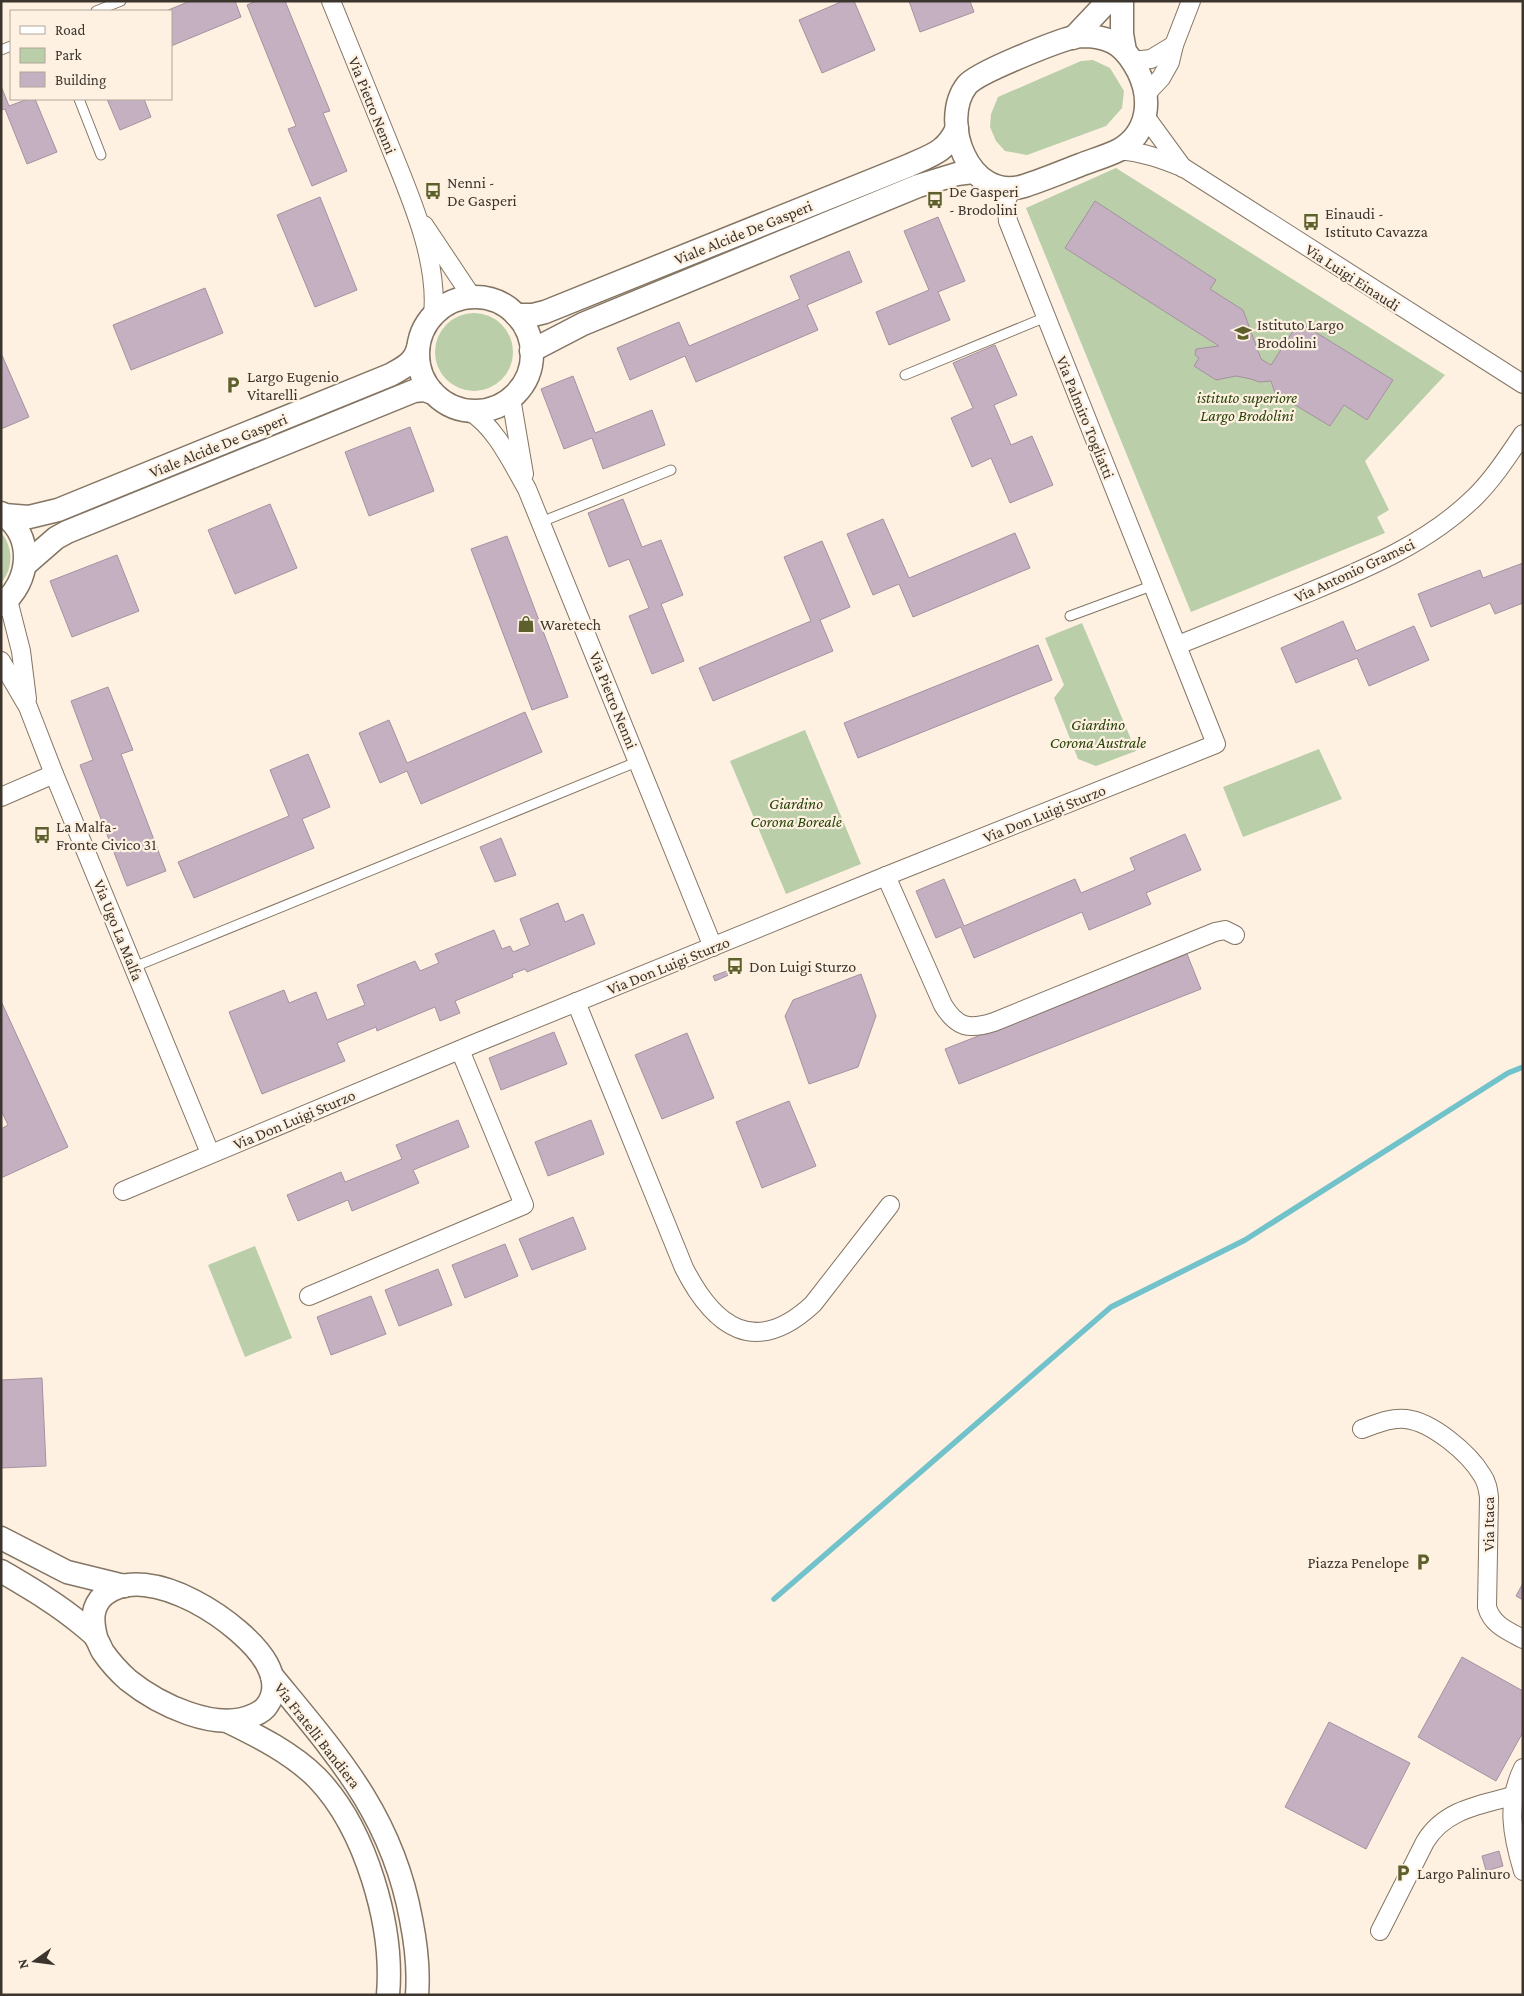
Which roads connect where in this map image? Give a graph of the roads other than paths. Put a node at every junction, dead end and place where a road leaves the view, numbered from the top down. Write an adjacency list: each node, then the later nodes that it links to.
1 (121, 1): 6 (lane)
2 (331, 1): 19 (street, Via Pietro Nenni)
3 (1108, 1): 7 (street)
4 (1122, 1): 9 (street)
5 (1191, 1): 8 (street)
6 (98, 10)
7 (1073, 38): 9 (street); 13 (street)
8 (1174, 44): 9 (street); 10 (street)
9 (1129, 56): 10 (street)
10 (1146, 94): 12 (street)
11 (79, 100): 15 (lane)
12 (1145, 116): 14 (street); 16 (street, Via Luigi Einaudi)
13 (957, 128): 17 (street); 22 (street, Viale Alcide De Gasperi)
14 (1119, 150): 16 (street, Via Luigi Einaudi); 18 (street)
15 (101, 155)
16 (1184, 168): 27 (street, Via Luigi Einaudi)
17 (973, 172): 18 (street); 25 (street, Viale Alcide De Gasperi)
18 (1012, 189): 23 (street, Via Palmiro Togliatti)
19 (415, 209): 20 (street, Via Pietro Nenni); 21 (street, Via Pietro Nenni)
20 (472, 297): 21 (street); 22 (street)
21 (434, 314): 24 (street)
22 (516, 314): 25 (street)
23 (1046, 317): 26 (lane); 37 (street, Via Palmiro Togliatti)
24 (418, 348): 28 (street); 34 (street, Viale Alcide De Gasperi)
25 (531, 351): 29 (street)
26 (905, 375)
27 (1523, 384)
28 (433, 393): 30 (street); 36 (street, Viale Alcide De Gasperi)
29 (511, 398): 30 (street); 33 (street)
30 (469, 410): 33 (street, Via Pietro Nenni)
31 (1523, 434): 40 (street, Via Antonio Gramsci)
32 (671, 470): 35 (lane)
33 (527, 489): 35 (street, Via Pietro Nenni)
34 (3, 514): 36 (street)
35 (541, 522): 44 (street, Via Pietro Nenni)
36 (25, 565): 38 (street)
37 (1154, 585): 39 (lane); 40 (street, Via Palmiro Togliatti)
38 (5, 602): 42 (street, Via Ugo La Malfa)
39 (1070, 616)
40 (1178, 645): 43 (street, Via Palmiro Togliatti)
41 (1, 661): 42 (street, Via Ugo La Malfa)
42 (28, 707): 45 (street, Via Ugo La Malfa)
43 (1216, 744): 47 (street, Via Don Luigi Sturzo)
44 (639, 762): 49 (street, Via Pietro Nenni); 50 (lane)
45 (54, 774): 46 (street); 50 (street, Via Ugo La Malfa)
46 (1, 798)
47 (886, 876): 48 (street); 49 (street, Via Don Luigi Sturzo)
48 (1235, 935)
49 (713, 947): 51 (street, Via Don Luigi Sturzo)
50 (134, 967): 53 (street, Via Ugo La Malfa)
51 (576, 1002): 52 (street, Via Don Luigi Sturzo); 55 (street)
52 (460, 1050): 53 (street, Via Don Luigi Sturzo); 56 (street)
53 (210, 1153): 54 (street, Via Don Luigi Sturzo)
54 (123, 1191)
55 (890, 1206)
56 (309, 1296)
57 (1362, 1429): 62 (street, Via Itaca)
58 (1, 1538): 60 (street, Via Fratelli Bandiera)
59 (1, 1571): 61 (street, Via Fratelli Bandiera)
60 (124, 1586): 61 (street, Via Fratelli Bandiera); 63 (street, Via Fratelli Bandiera)
61 (96, 1637): 64 (street, Via Fratelli Bandiera)
62 (1523, 1639)
63 (272, 1676): 64 (street, Via Fratelli Bandiera); 70 (street, Via Fratelli Bandiera)
64 (227, 1721): 69 (street, Via Fratelli Bandiera)
65 (1523, 1768): 66 (street)
66 (1513, 1796): 67 (street); 68 (street)
67 (1523, 1871)
68 (1380, 1931)
69 (388, 1995)
70 (417, 1995)

